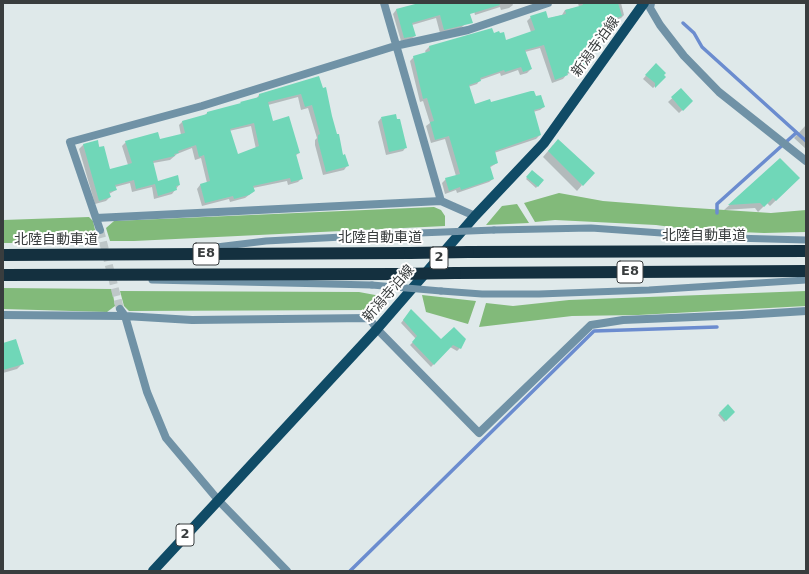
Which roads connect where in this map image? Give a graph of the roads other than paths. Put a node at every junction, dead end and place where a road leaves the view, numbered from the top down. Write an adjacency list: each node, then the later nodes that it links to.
1 (384, 3): 5 (street)
2 (548, 3): 5 (street)
3 (644, 3): 8 (main road, 新潟寺泊線 / 2)
4 (651, 3): 6 (street)
5 (395, 46): 7 (street); 9 (street)
6 (806, 161)
7 (442, 201): 8 (street); 9 (street)
8 (475, 216): 22 (main road, 新潟寺泊線 / 2)
9 (96, 218): 10 (street)
10 (100, 230)
11 (806, 240): 14 (lane, bridge)
12 (806, 251): 14 (highway, 北陸自動車道 / E8, bridge)
13 (3, 255): 14 (highway, 北陸自動車道 / E8)
14 (151, 255)
15 (806, 271): 16 (highway, E8, bridge)
16 (71, 275): 17 (highway, E8); 18 (lane, bridge)
17 (3, 276)
18 (806, 280)
19 (806, 311): 22 (street)
20 (122, 313): 21 (street); 22 (street); 23 (street)
21 (3, 315)
22 (376, 329): 23 (main road, 新潟寺泊線 / 2)
23 (219, 501): 24 (main road, 新潟寺泊線 / 2); 25 (street)
24 (153, 571)
25 (287, 571)

